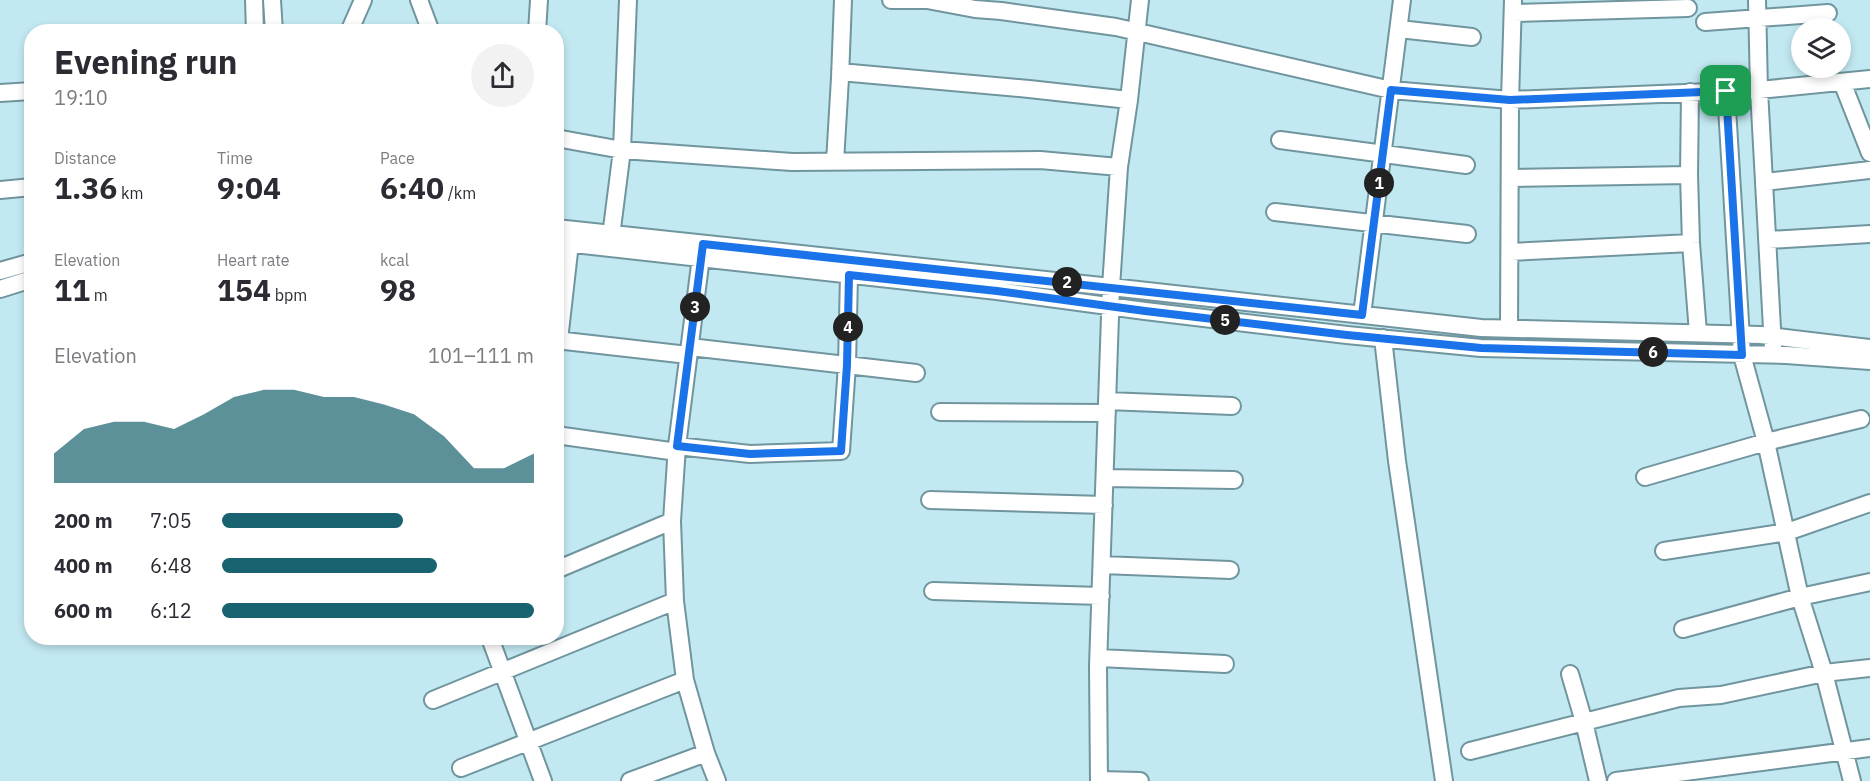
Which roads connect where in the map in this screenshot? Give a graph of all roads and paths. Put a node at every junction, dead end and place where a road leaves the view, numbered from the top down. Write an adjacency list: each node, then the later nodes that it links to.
1 (254, 0): 18 (street)
2 (272, 0): 19 (street)
3 (363, 0): 20 (street)
4 (419, 0): 21 (street)
5 (539, 0): 22 (street)
6 (628, 0): 39 (street)
7 (843, 0): 26 (street)
8 (891, 0): 9 (street)
9 (927, 0): 24 (street)
10 (1140, 0): 24 (street)
11 (1402, 0): 23 (street)
12 (1757, 0): 16 (street)
13 (1513, 7): 14 (street); 36 (street)
14 (1688, 8)
15 (1828, 13): 16 (street)
16 (1758, 18): 17 (street); 30 (street)
17 (1705, 22)
18 (255, 24)
19 (274, 24)
20 (352, 24)
21 (427, 24)
22 (538, 24)
23 (1399, 29): 25 (street); 29 (street)
24 (1136, 32): 29 (street); 35 (street)
25 (1472, 37)
26 (840, 72): 35 (street); 42 (street)
27 (1870, 79): 28 (street)
28 (1842, 82): 30 (street); 40 (street)
29 (1391, 90): 36 (street); 41 (street)
30 (1760, 90): 31 (street); 48 (street)
31 (1726, 91): 33 (street); 72 (street)
32 (24, 92): 34 (street)
33 (1690, 92): 36 (street); 46 (street)
34 (0, 93)
35 (1129, 100): 44 (street)
36 (1510, 100): 47 (street)
37 (564, 139): 39 (street)
38 (1280, 141): 41 (street)
39 (622, 150): 42 (street); 57 (street)
40 (1870, 153)
41 (1383, 155): 43 (street); 52 (street)
42 (835, 162): 44 (street)
43 (1467, 165)
44 (1119, 167): 66 (street)
45 (1870, 170): 48 (street)
46 (1689, 175): 47 (street); 59 (street)
47 (1510, 178): 61 (street)
48 (1765, 182): 56 (street)
49 (24, 188): 50 (street)
50 (0, 190)
51 (1275, 212): 52 (street)
52 (1374, 223): 54 (street); 69 (street)
53 (564, 230): 57 (street)
54 (1467, 234)
55 (1870, 234): 56 (street)
56 (1768, 240): 73 (street)
57 (610, 241): 58 (street); 60 (street)
58 (564, 243)
59 (1691, 243): 61 (street); 71 (street)
60 (702, 251): 64 (street); 66 (street); 77 (street)
61 (1510, 252): 70 (street)
62 (24, 264): 63 (street)
63 (0, 271)
64 (849, 275): 68 (street); 81 (street)
65 (24, 282): 67 (street)
66 (1111, 287): 68 (street); 69 (street)
67 (0, 290)
68 (1111, 307): 74 (street); 84 (street)
69 (1362, 315): 70 (street)
70 (1509, 329): 71 (street)
71 (1698, 333): 72 (street)
72 (1739, 334): 73 (street); 78 (street)
73 (1773, 336): 76 (street); 79 (street)
74 (1383, 338): 78 (street); 129 (street)
75 (564, 341): 77 (street)
76 (1870, 348)
77 (689, 351): 81 (street); 89 (street)
78 (1742, 355): 79 (street); 88 (street)
79 (1773, 355): 80 (street)
80 (1870, 361)
81 (847, 365): 82 (street); 89 (street)
82 (916, 373)
83 (1232, 406): 84 (street)
84 (1107, 407): 85 (street); 91 (street)
85 (940, 412)
86 (1861, 420): 88 (street)
87 (564, 436): 89 (street)
88 (1766, 442): 90 (street); 97 (street)
89 (677, 449): 96 (street)
90 (1645, 477)
91 (1105, 478): 92 (street); 95 (street)
92 (1234, 480)
93 (930, 500): 95 (street)
94 (1870, 503): 97 (street)
95 (1104, 505): 99 (street)
96 (672, 521): 100 (street); 106 (street)
97 (1787, 532): 98 (street); 105 (street)
98 (1664, 551)
99 (1102, 565): 101 (street); 104 (street)
100 (564, 567)
101 (1230, 570)
102 (1870, 582): 105 (street)
103 (933, 591): 104 (street)
104 (1101, 596): 109 (street)
105 (1800, 597): 107 (street); 113 (street)
106 (675, 601): 112 (street); 115 (street)
107 (1683, 629)
108 (493, 645): 112 (street)
109 (1099, 658): 110 (street); 124 (street)
110 (1225, 664)
111 (1870, 668): 113 (street)
112 (503, 671): 116 (street); 118 (street)
113 (1824, 673): 117 (street); 121 (street)
114 (1570, 674): 117 (street)
115 (685, 680): 118 (street); 122 (street)
116 (433, 700)
117 (1584, 722): 120 (street); 130 (street)
118 (529, 741): 123 (street); 125 (street)
119 (1870, 748): 121 (street)
120 (1470, 751)
121 (1845, 751): 131 (street); 132 (street)
122 (706, 753): 126 (street); 127 (street)
123 (461, 768)
124 (1099, 780): 128 (street)
125 (543, 781)
126 (630, 781)
127 (717, 781)
128 (1140, 781)
129 (1444, 781)
130 (1598, 781)
131 (1616, 781)
132 (1852, 781)

